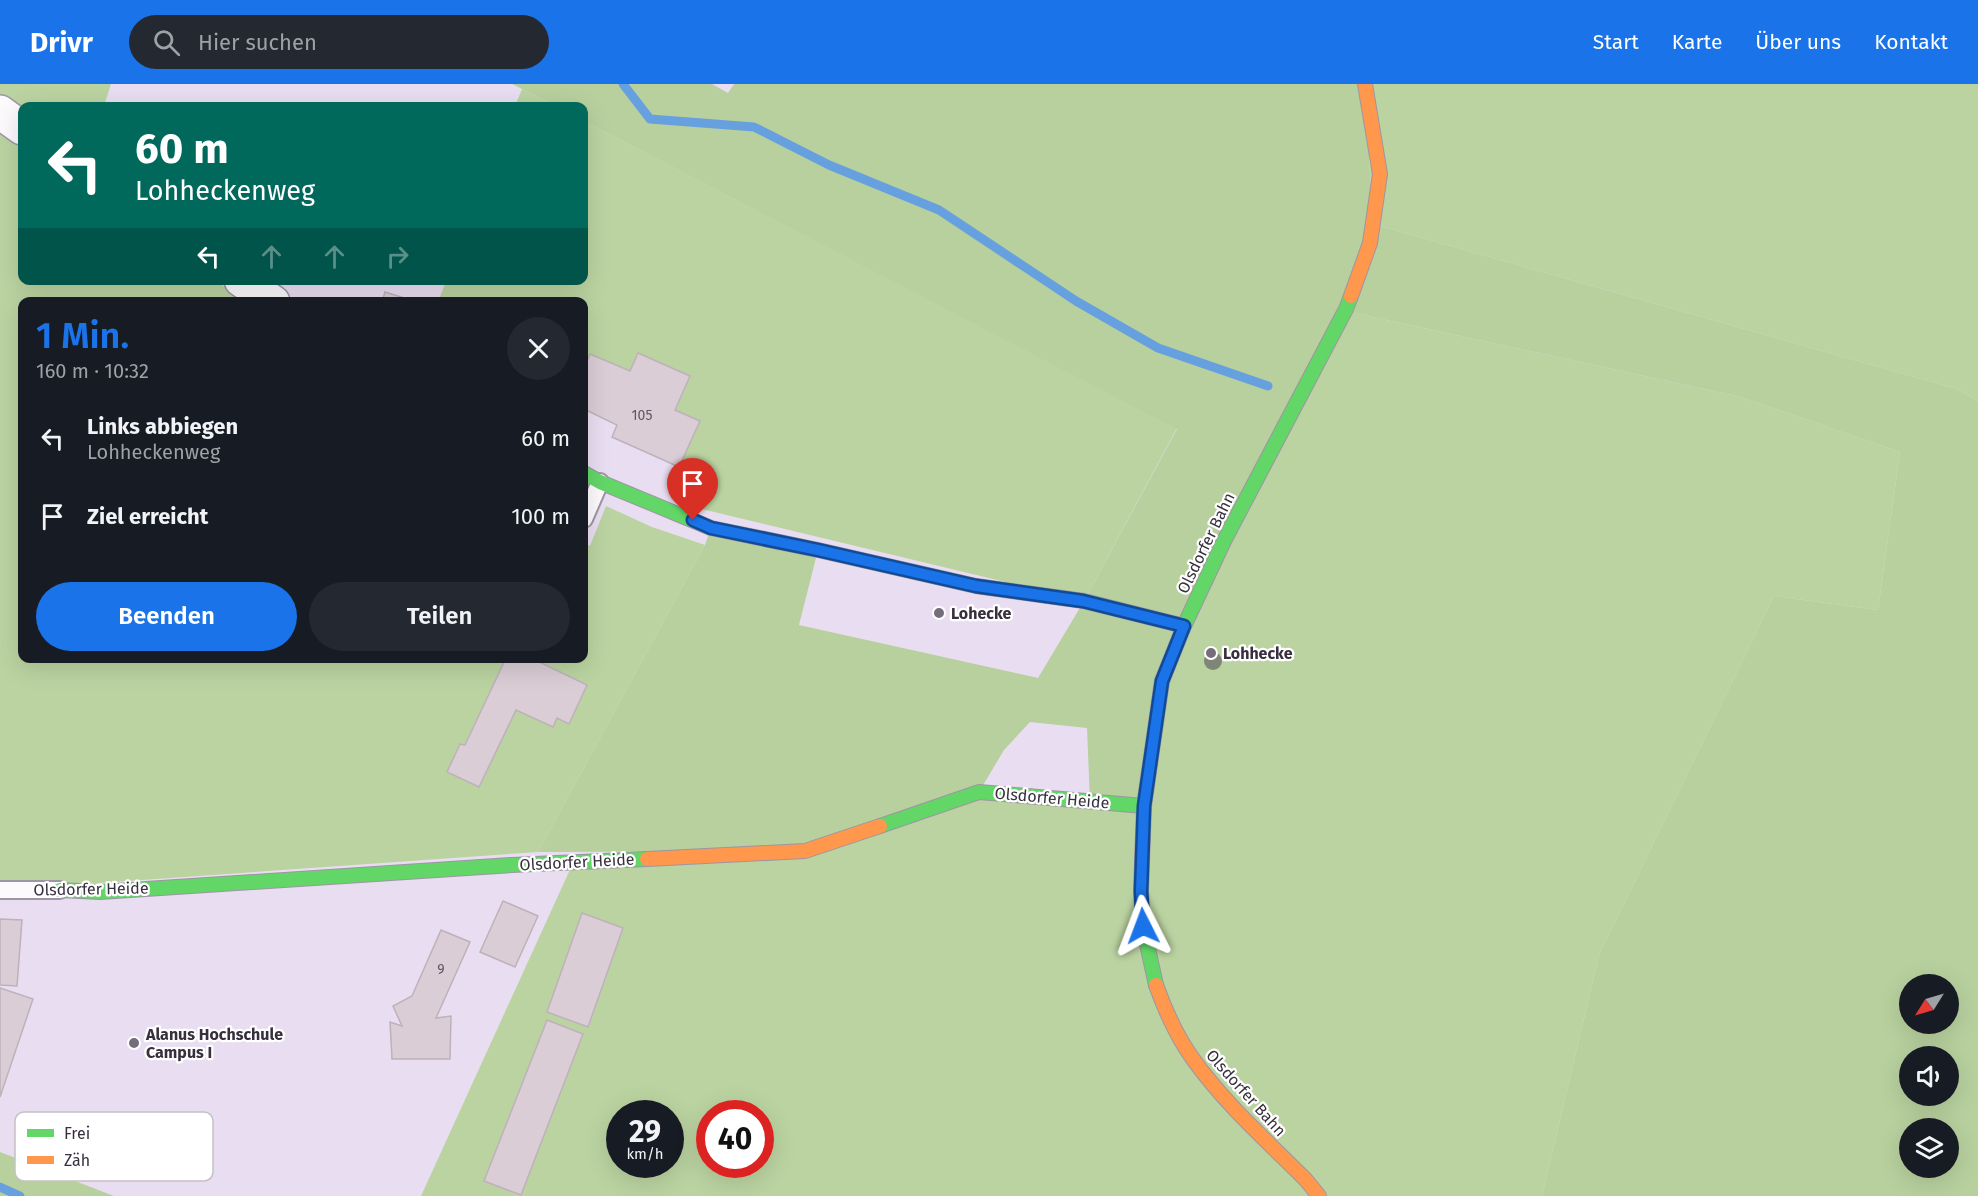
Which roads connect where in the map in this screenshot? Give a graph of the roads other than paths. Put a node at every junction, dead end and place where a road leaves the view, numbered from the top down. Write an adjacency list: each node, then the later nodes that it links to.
1 (1365, 84): 9 (street, Olsdorfer Bahn)
2 (0, 112): 3 (street)
3 (18, 125)
4 (248, 285): 5 (street)
5 (266, 297)
6 (588, 475): 7 (street)
7 (600, 482): 8 (lane); 9 (street)
8 (588, 510)
9 (1184, 626): 10 (street, Olsdorfer Bahn)
10 (1144, 806): 12 (street, Olsdorfer Heide); 13 (street, Olsdorfer Bahn)
11 (0, 890): 12 (lane, Olsdorfer Heide)
12 (60, 891)
13 (1318, 1196)

